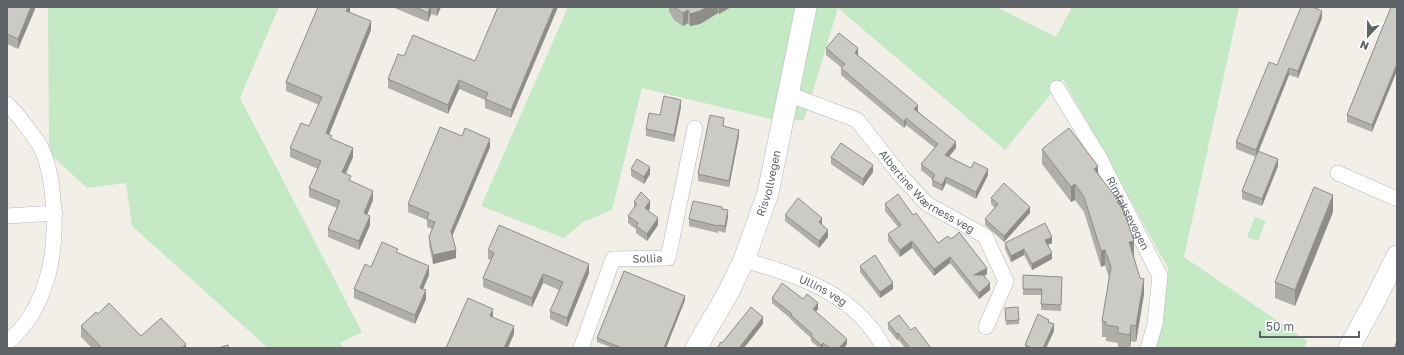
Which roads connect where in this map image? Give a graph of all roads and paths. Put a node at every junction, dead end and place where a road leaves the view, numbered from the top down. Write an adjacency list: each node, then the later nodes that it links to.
1 (806, 7): 3 (street, Risvollvegen)
2 (1057, 88): 17 (street, Rimfaksevegen)
3 (788, 94): 11 (street, Risvollvegen); 12 (street, Albertine Wærness veg)
4 (7, 104): 8 (street)
5 (695, 128): 14 (street, Sollia)
6 (1338, 173): 7 (street)
7 (1397, 199)
8 (55, 213): 9 (street); 13 (street)
9 (7, 216)
10 (1397, 256): 18 (street)
11 (744, 260): 15 (street, Risvollvegen); 16 (street, Ullins veg)
12 (986, 327)
13 (7, 343)
14 (581, 348)
15 (696, 348)
16 (884, 348)
17 (1148, 348)
18 (1349, 348)

